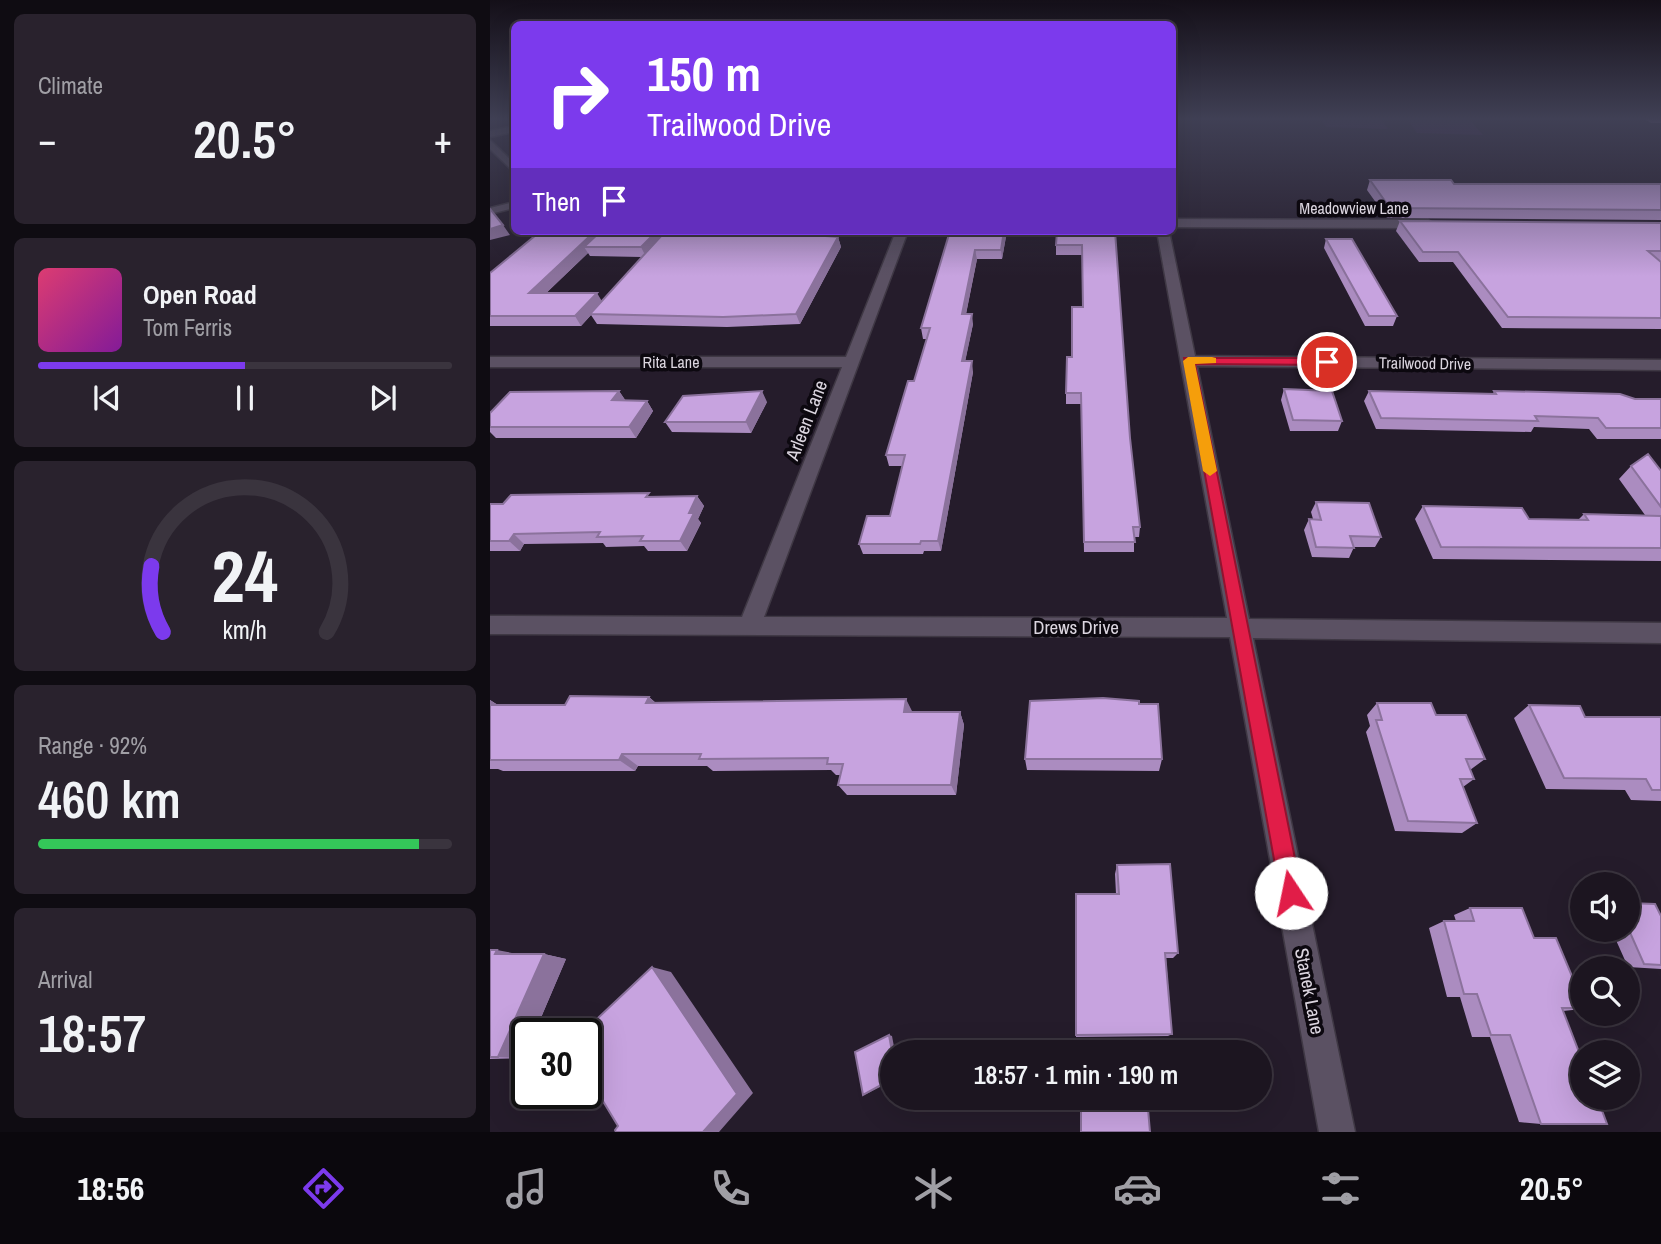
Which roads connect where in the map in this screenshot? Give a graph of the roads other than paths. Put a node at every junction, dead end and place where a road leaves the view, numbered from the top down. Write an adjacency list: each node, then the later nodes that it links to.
1 (511, 206): 2 (street)
2 (490, 211)
3 (1176, 223): 4 (street, Meadowview Lane)
4 (1444, 224)
5 (900, 235): 9 (street, Arleen Lane)
6 (1164, 235): 7 (street, Stanek Lane)
7 (1188, 361): 10 (street, Trailwood Drive); 13 (street, Stanek Lane)
8 (490, 362): 9 (street, Rita Lane)
9 (851, 362): 12 (street, Arleen Lane)
10 (1661, 365)
11 (490, 625): 12 (street, Drews Drive)
12 (750, 625): 13 (street, Drews Drive)
13 (1240, 628): 14 (street, Drews Drive); 15 (street, Stanek Lane)
14 (1661, 634)
15 (1337, 1132)

